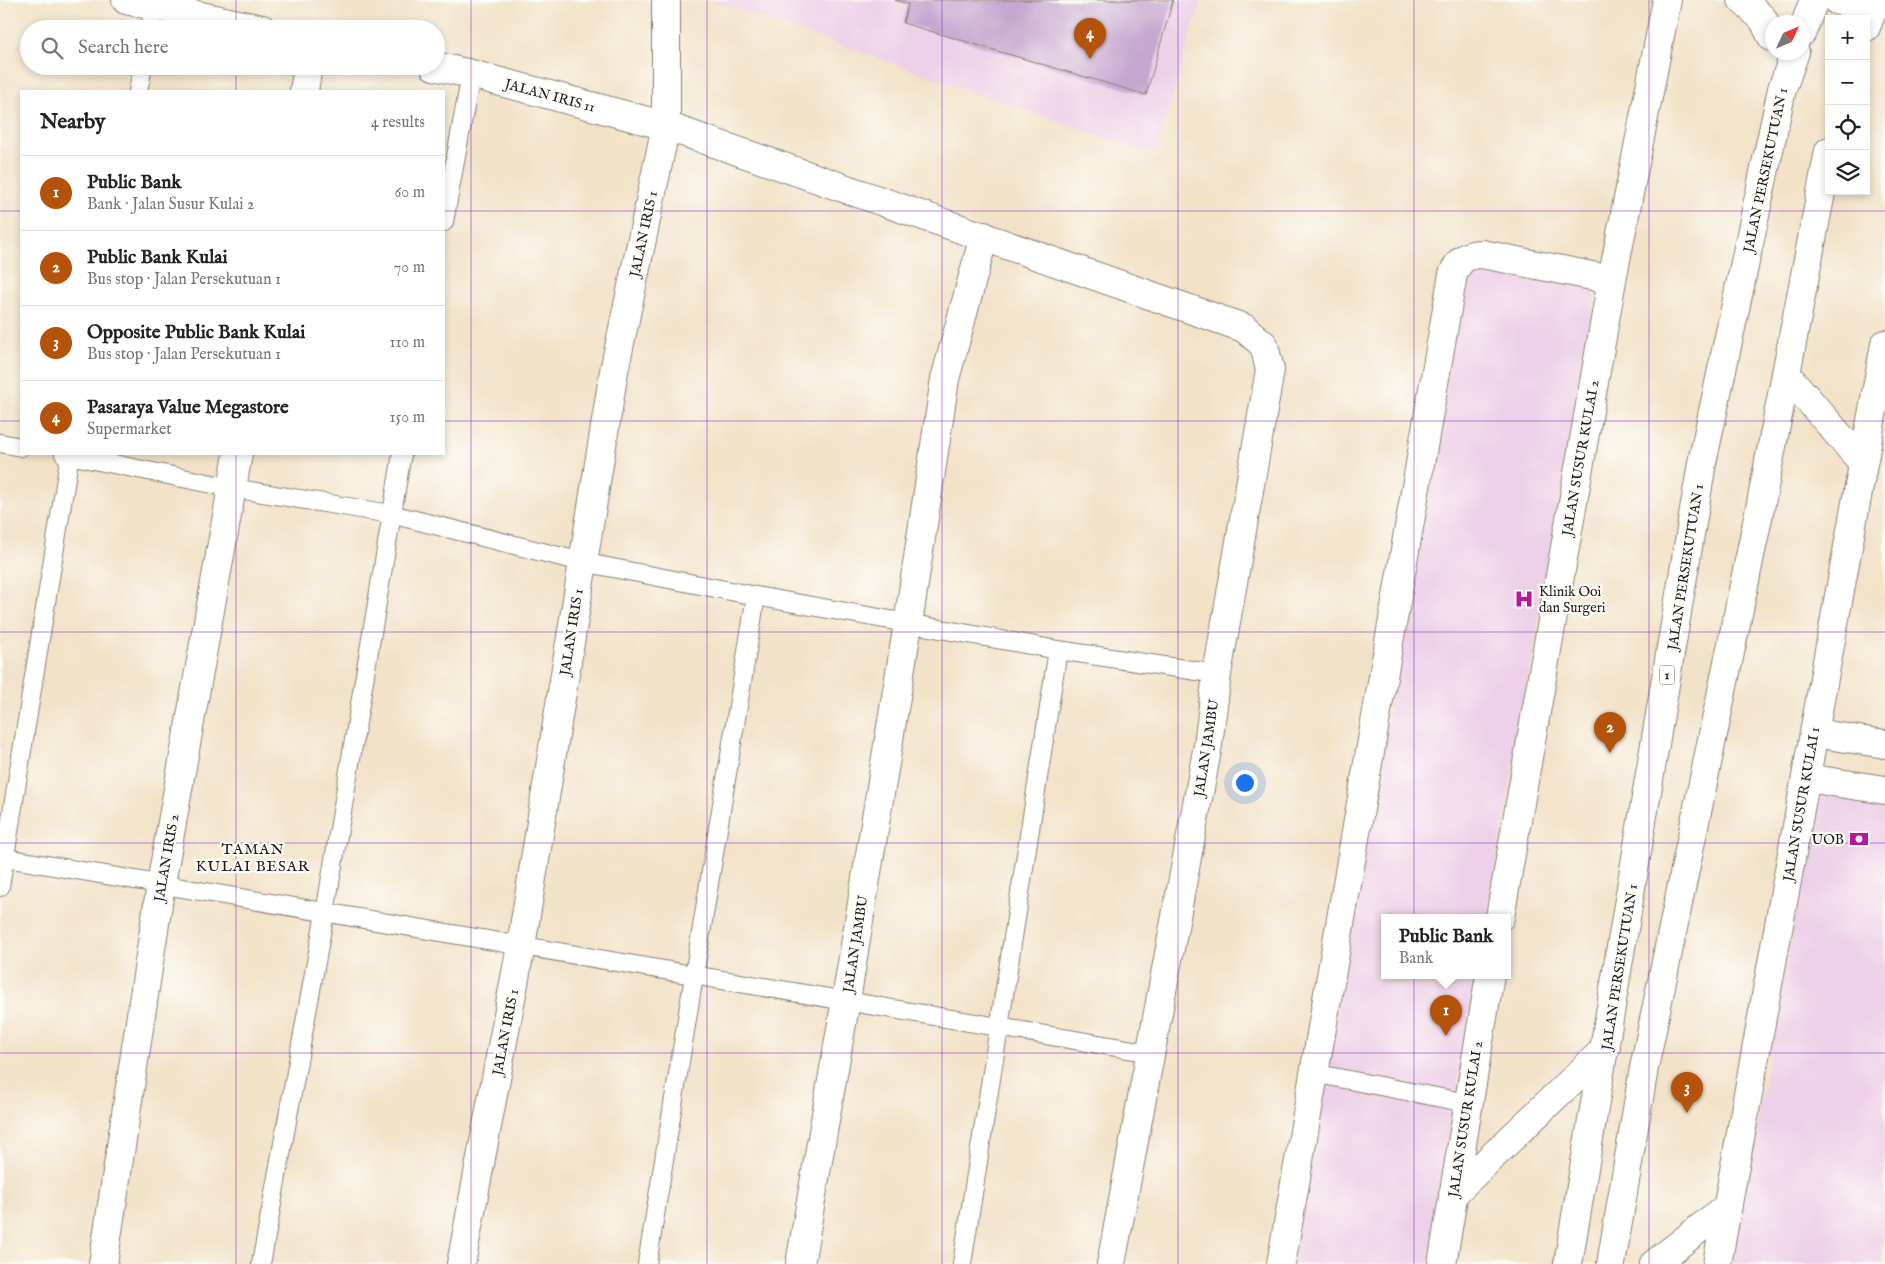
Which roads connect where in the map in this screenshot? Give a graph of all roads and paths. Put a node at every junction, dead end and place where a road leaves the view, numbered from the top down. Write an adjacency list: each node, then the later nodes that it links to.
1 (126, 0): 9 (main road)
2 (666, 0): 21 (main road, JALAN IRIS 1)
3 (1667, 0): 25 (main road, JALAN SUSUR KULAI 2)
4 (1742, 0): 11 (main road)
5 (1814, 0): 8 (main road)
6 (1836, 0): 7 (main road)
7 (1872, 13)
8 (1808, 15)
9 (152, 17): 10 (main road)
10 (180, 20)
11 (1765, 23)
12 (1779, 60): 18 (main road)
13 (1792, 60): 18 (main road, JALAN PERSEKUTUAN 1 / 1)
14 (445, 68): 15 (main road, JALAN IRIS 11)
15 (471, 74): 21 (main road, JALAN IRIS 11); 23 (lane)
16 (141, 75): 19 (lane)
17 (307, 75): 20 (main road)
18 (1782, 88): 57 (main road, JALAN PERSEKUTUAN 1 / 1)
19 (138, 90)
20 (304, 90)
21 (666, 126): 24 (main road, JALAN IRIS 11); 38 (main road, JALAN IRIS 1)
22 (1825, 172): 27 (main road)
23 (445, 217)
24 (984, 236): 40 (main road, JALAN JAMBU); 42 (main road, JALAN JAMBU)
25 (1612, 280): 51 (main road, JALAN SUSUR KULAI 2); 59 (main road)
26 (1885, 344): 28 (main road, JALAN SUSUR KULAI 1)
27 (1786, 374): 35 (main road); 73 (main road)
28 (1880, 397): 35 (main road, JALAN SUSUR KULAI 1)
29 (0, 443): 30 (lane)
30 (20, 447)
31 (68, 455): 47 (lane)
32 (73, 455): 36 (lane)
33 (238, 455): 36 (main road, JALAN IRIS 2)
34 (402, 455): 37 (lane)
35 (1863, 463): 43 (main road, JALAN SUSUR KULAI 1)
36 (232, 488): 37 (lane); 48 (main road, JALAN IRIS 2)
37 (391, 514): 38 (lane); 50 (lane)
38 (582, 562): 39 (lane); 52 (main road, JALAN IRIS 1)
39 (756, 596): 40 (lane); 53 (lane)
40 (908, 624): 41 (lane); 55 (main road, JALAN JAMBU)
41 (1058, 650): 42 (lane); 56 (lane)
42 (1217, 674): 58 (main road, JALAN JAMBU)
43 (1814, 733): 44 (main road); 45 (main road, JALAN SUSUR KULAI 1)
44 (1885, 744)
45 (1806, 778): 46 (main road); 62 (main road, JALAN SUSUR KULAI 1)
46 (1885, 790)
47 (3, 858): 48 (lane); 49 (lane)
48 (161, 884): 50 (lane); 63 (main road, JALAN IRIS 2)
49 (0, 887)
50 (325, 913): 52 (lane); 64 (lane)
51 (1501, 914)
52 (521, 946): 53 (lane); 65 (main road, JALAN IRIS 1)
53 (694, 975): 55 (lane); 66 (lane)
54 (1489, 979): 60 (main road, JALAN SUSUR KULAI 2)
55 (846, 1000): 56 (lane); 67 (main road, JALAN JAMBU)
56 (1000, 1027): 58 (lane); 68 (lane)
57 (1606, 1048): 61 (main road); 72 (main road, JALAN PERSEKUTUAN 1 / 1)
58 (1151, 1053): 69 (main road, JALAN JAMBU)
59 (1313, 1073): 60 (lane); 70 (main road)
60 (1467, 1103): 61 (main road, JALAN SUSUR KULAI 2)
61 (1453, 1194): 71 (main road, JALAN SUSUR KULAI 2)
62 (1728, 1206): 74 (main road); 75 (main road, JALAN SUSUR KULAI 1)
63 (103, 1264)
64 (261, 1264)
65 (461, 1264)
66 (647, 1264)
67 (800, 1264)
68 (962, 1264)
69 (1111, 1264)
70 (1281, 1264)
71 (1442, 1264)
72 (1568, 1264)
73 (1611, 1264)
74 (1654, 1264)
75 (1717, 1264)

